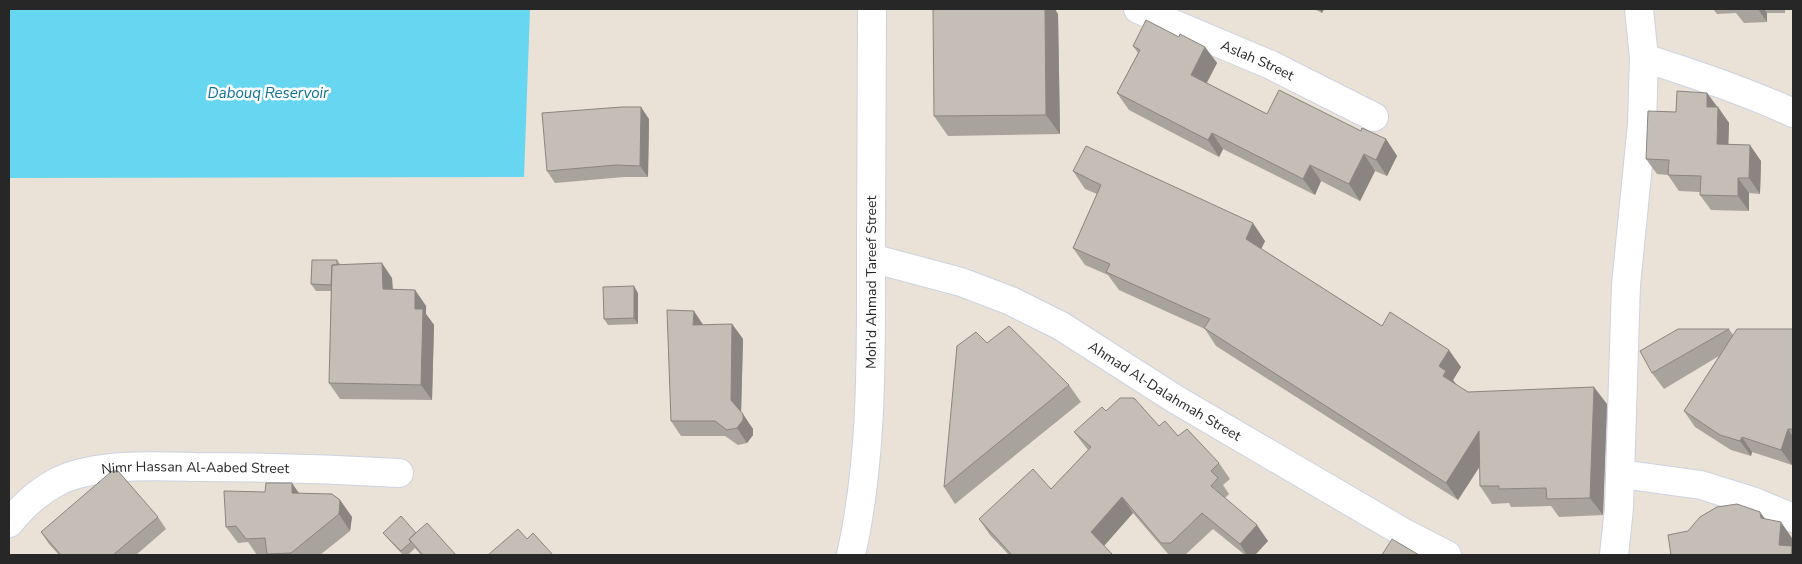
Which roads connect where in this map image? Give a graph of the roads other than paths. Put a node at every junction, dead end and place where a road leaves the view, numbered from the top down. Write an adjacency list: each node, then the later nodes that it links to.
1 (872, 9): 7 (street, Moh'd Ahmad Tareef Street)
2 (1138, 9): 6 (street, Aslah Street)
3 (1639, 9): 4 (street)
4 (1644, 58): 5 (street); 9 (street)
5 (1793, 113)
6 (1374, 117)
7 (871, 258): 12 (street, Moh'd Ahmad Tareef Street); 13 (street, Ahmad Al-Dalahmah Street)
8 (399, 473): 11 (street, Nimr Hassan Al-Aabed Street)
9 (1620, 474): 10 (street); 14 (street)
10 (1793, 518)
11 (9, 523)
12 (851, 555)
13 (1447, 555)
14 (1614, 555)

